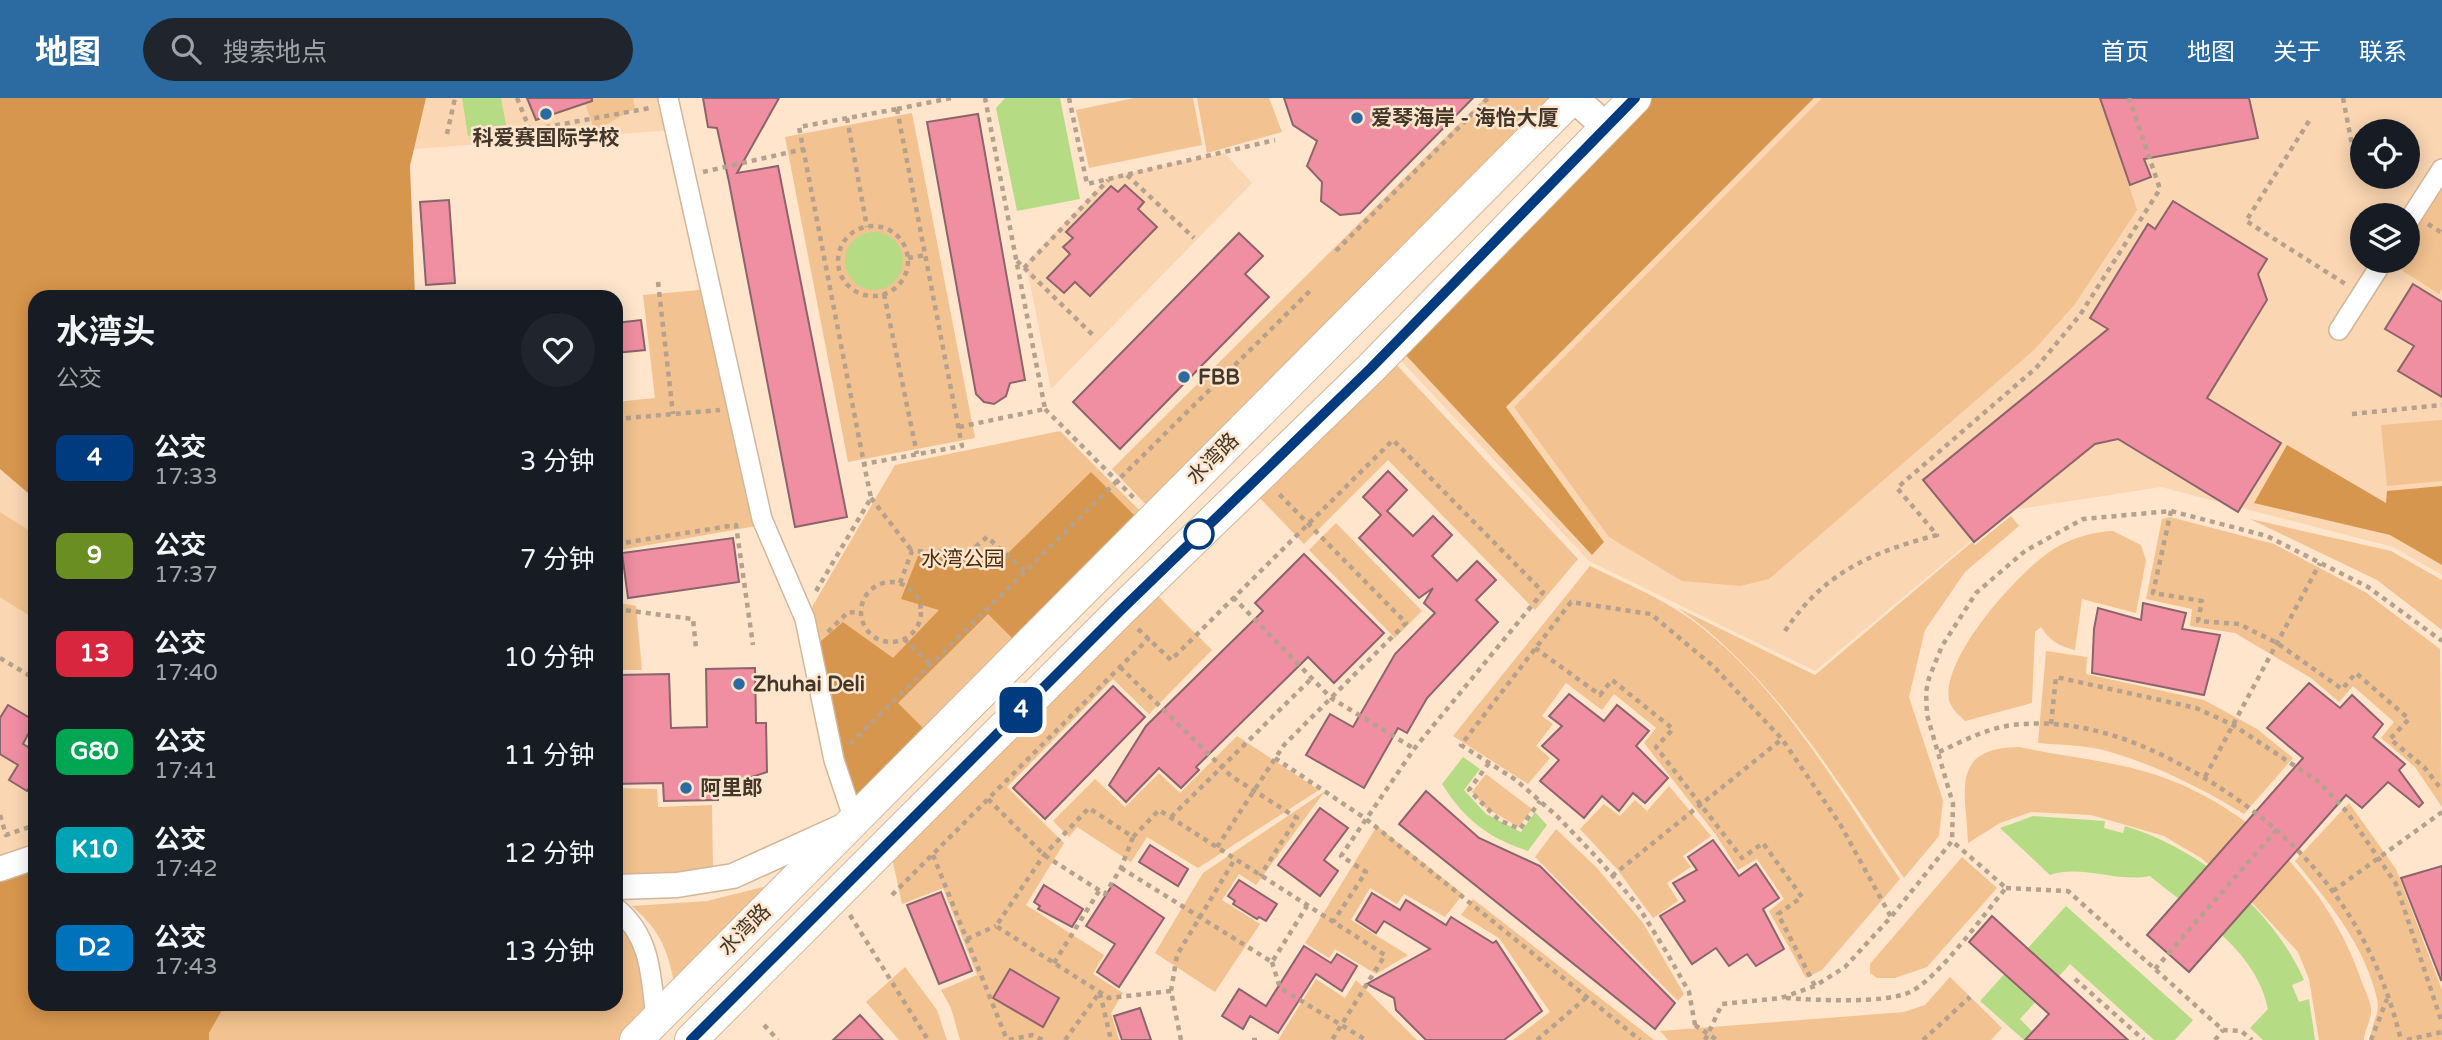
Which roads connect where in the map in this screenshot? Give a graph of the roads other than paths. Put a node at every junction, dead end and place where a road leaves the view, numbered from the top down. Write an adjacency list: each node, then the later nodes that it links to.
1 (1573, 98): 4 (main road); 9 (main road, 水湾路)
2 (1635, 98): 4 (main road, 水湾路)
3 (669, 102): 9 (street)
4 (1606, 127): 15 (main road, 水湾路)
5 (2442, 169): 6 (street)
6 (2420, 203)
7 (2375, 273): 8 (street)
8 (2339, 330)
9 (854, 820): 12 (street, 水湾路); 14 (main road, 水湾路)
10 (28, 859): 11 (street)
11 (0, 869)
12 (623, 887)
13 (623, 915): 14 (street)
14 (646, 1030)
15 (691, 1040)

